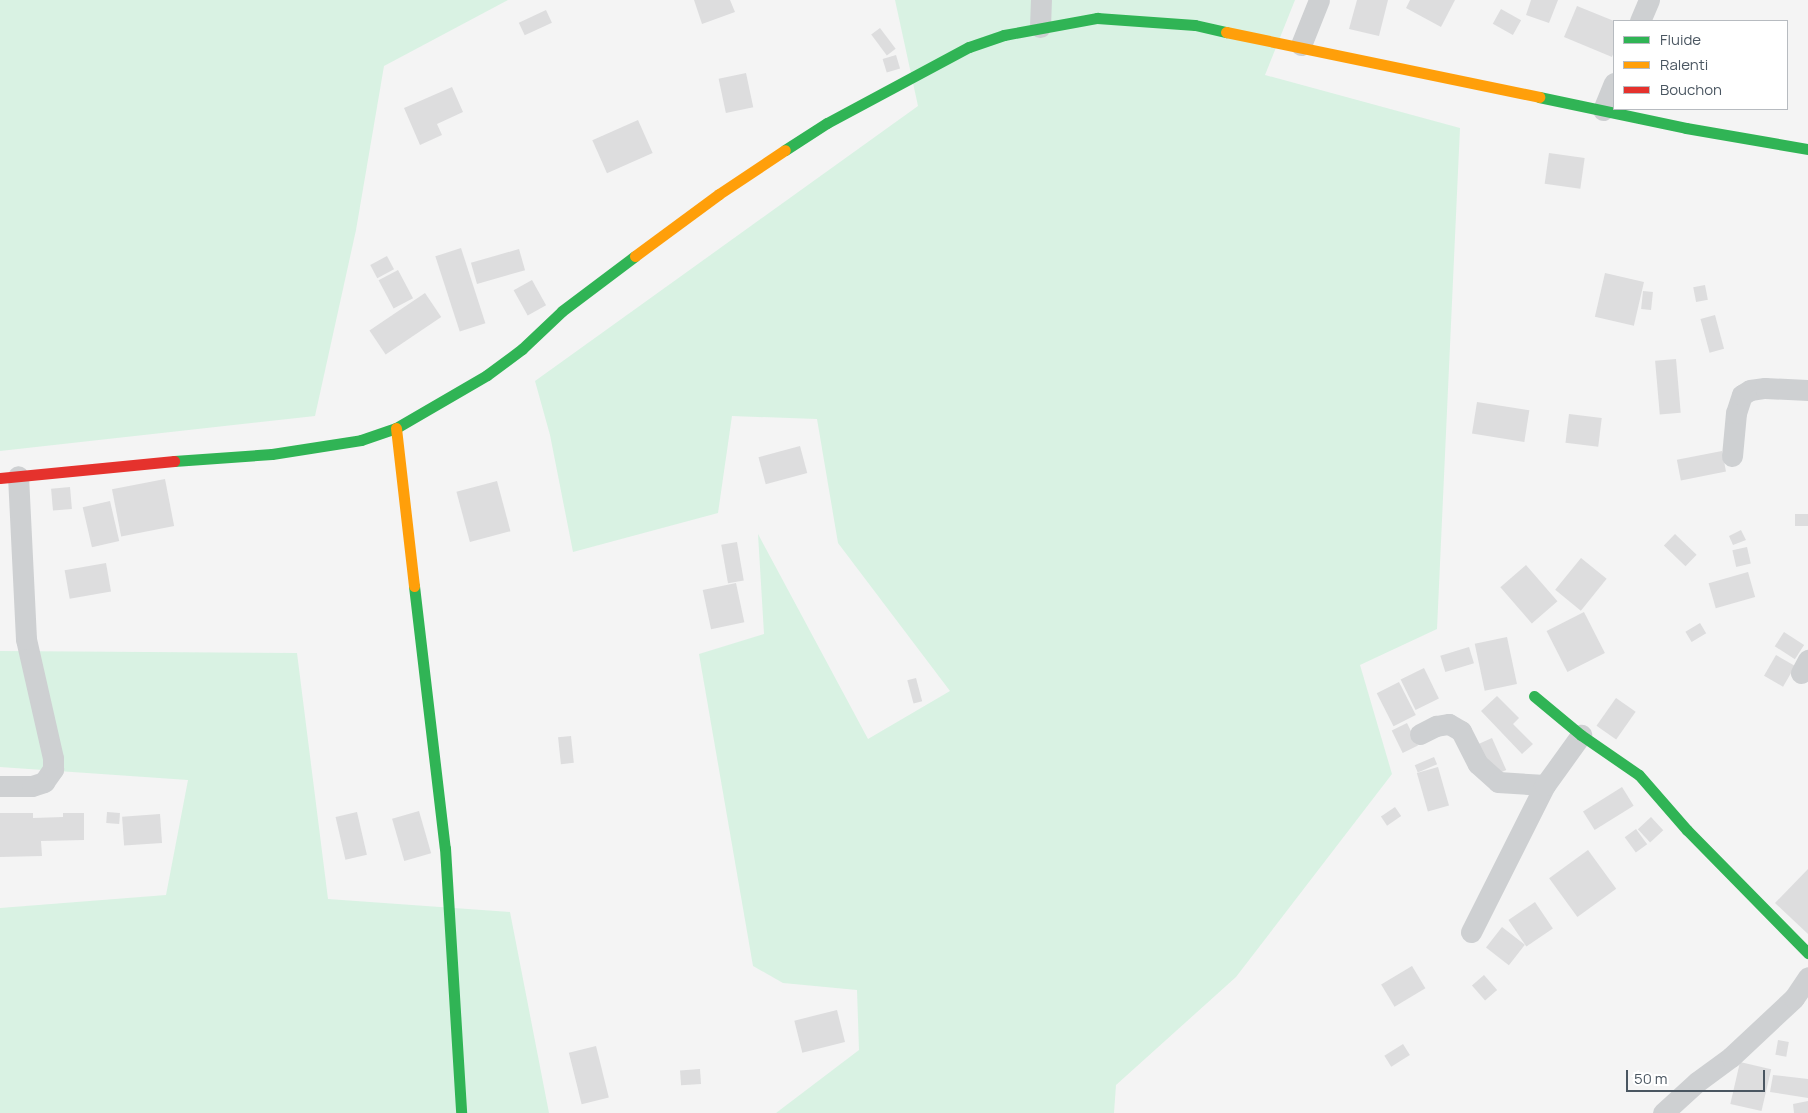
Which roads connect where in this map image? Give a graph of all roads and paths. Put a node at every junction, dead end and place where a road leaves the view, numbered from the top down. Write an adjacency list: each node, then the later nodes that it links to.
1 (1042, 0): 5 (street)
2 (1319, 0): 6 (street)
3 (1649, 0): 4 (street)
4 (1640, 20)
5 (1040, 27): 6 (street); 11 (street)
6 (1301, 45): 8 (street)
7 (1613, 85): 8 (street)
8 (1603, 110): 9 (street)
9 (1808, 149)
10 (1808, 390): 12 (street)
11 (396, 428): 13 (street); 22 (street)
12 (1732, 456)
13 (9, 477): 18 (street)
14 (1534, 696): 16 (street)
15 (1420, 734): 17 (street)
16 (1581, 735): 17 (street); 20 (street)
17 (1545, 785): 19 (street)
18 (0, 786)
19 (1471, 932)
20 (1808, 953)
21 (1808, 977): 23 (street)
22 (462, 1113)
23 (1663, 1113)

